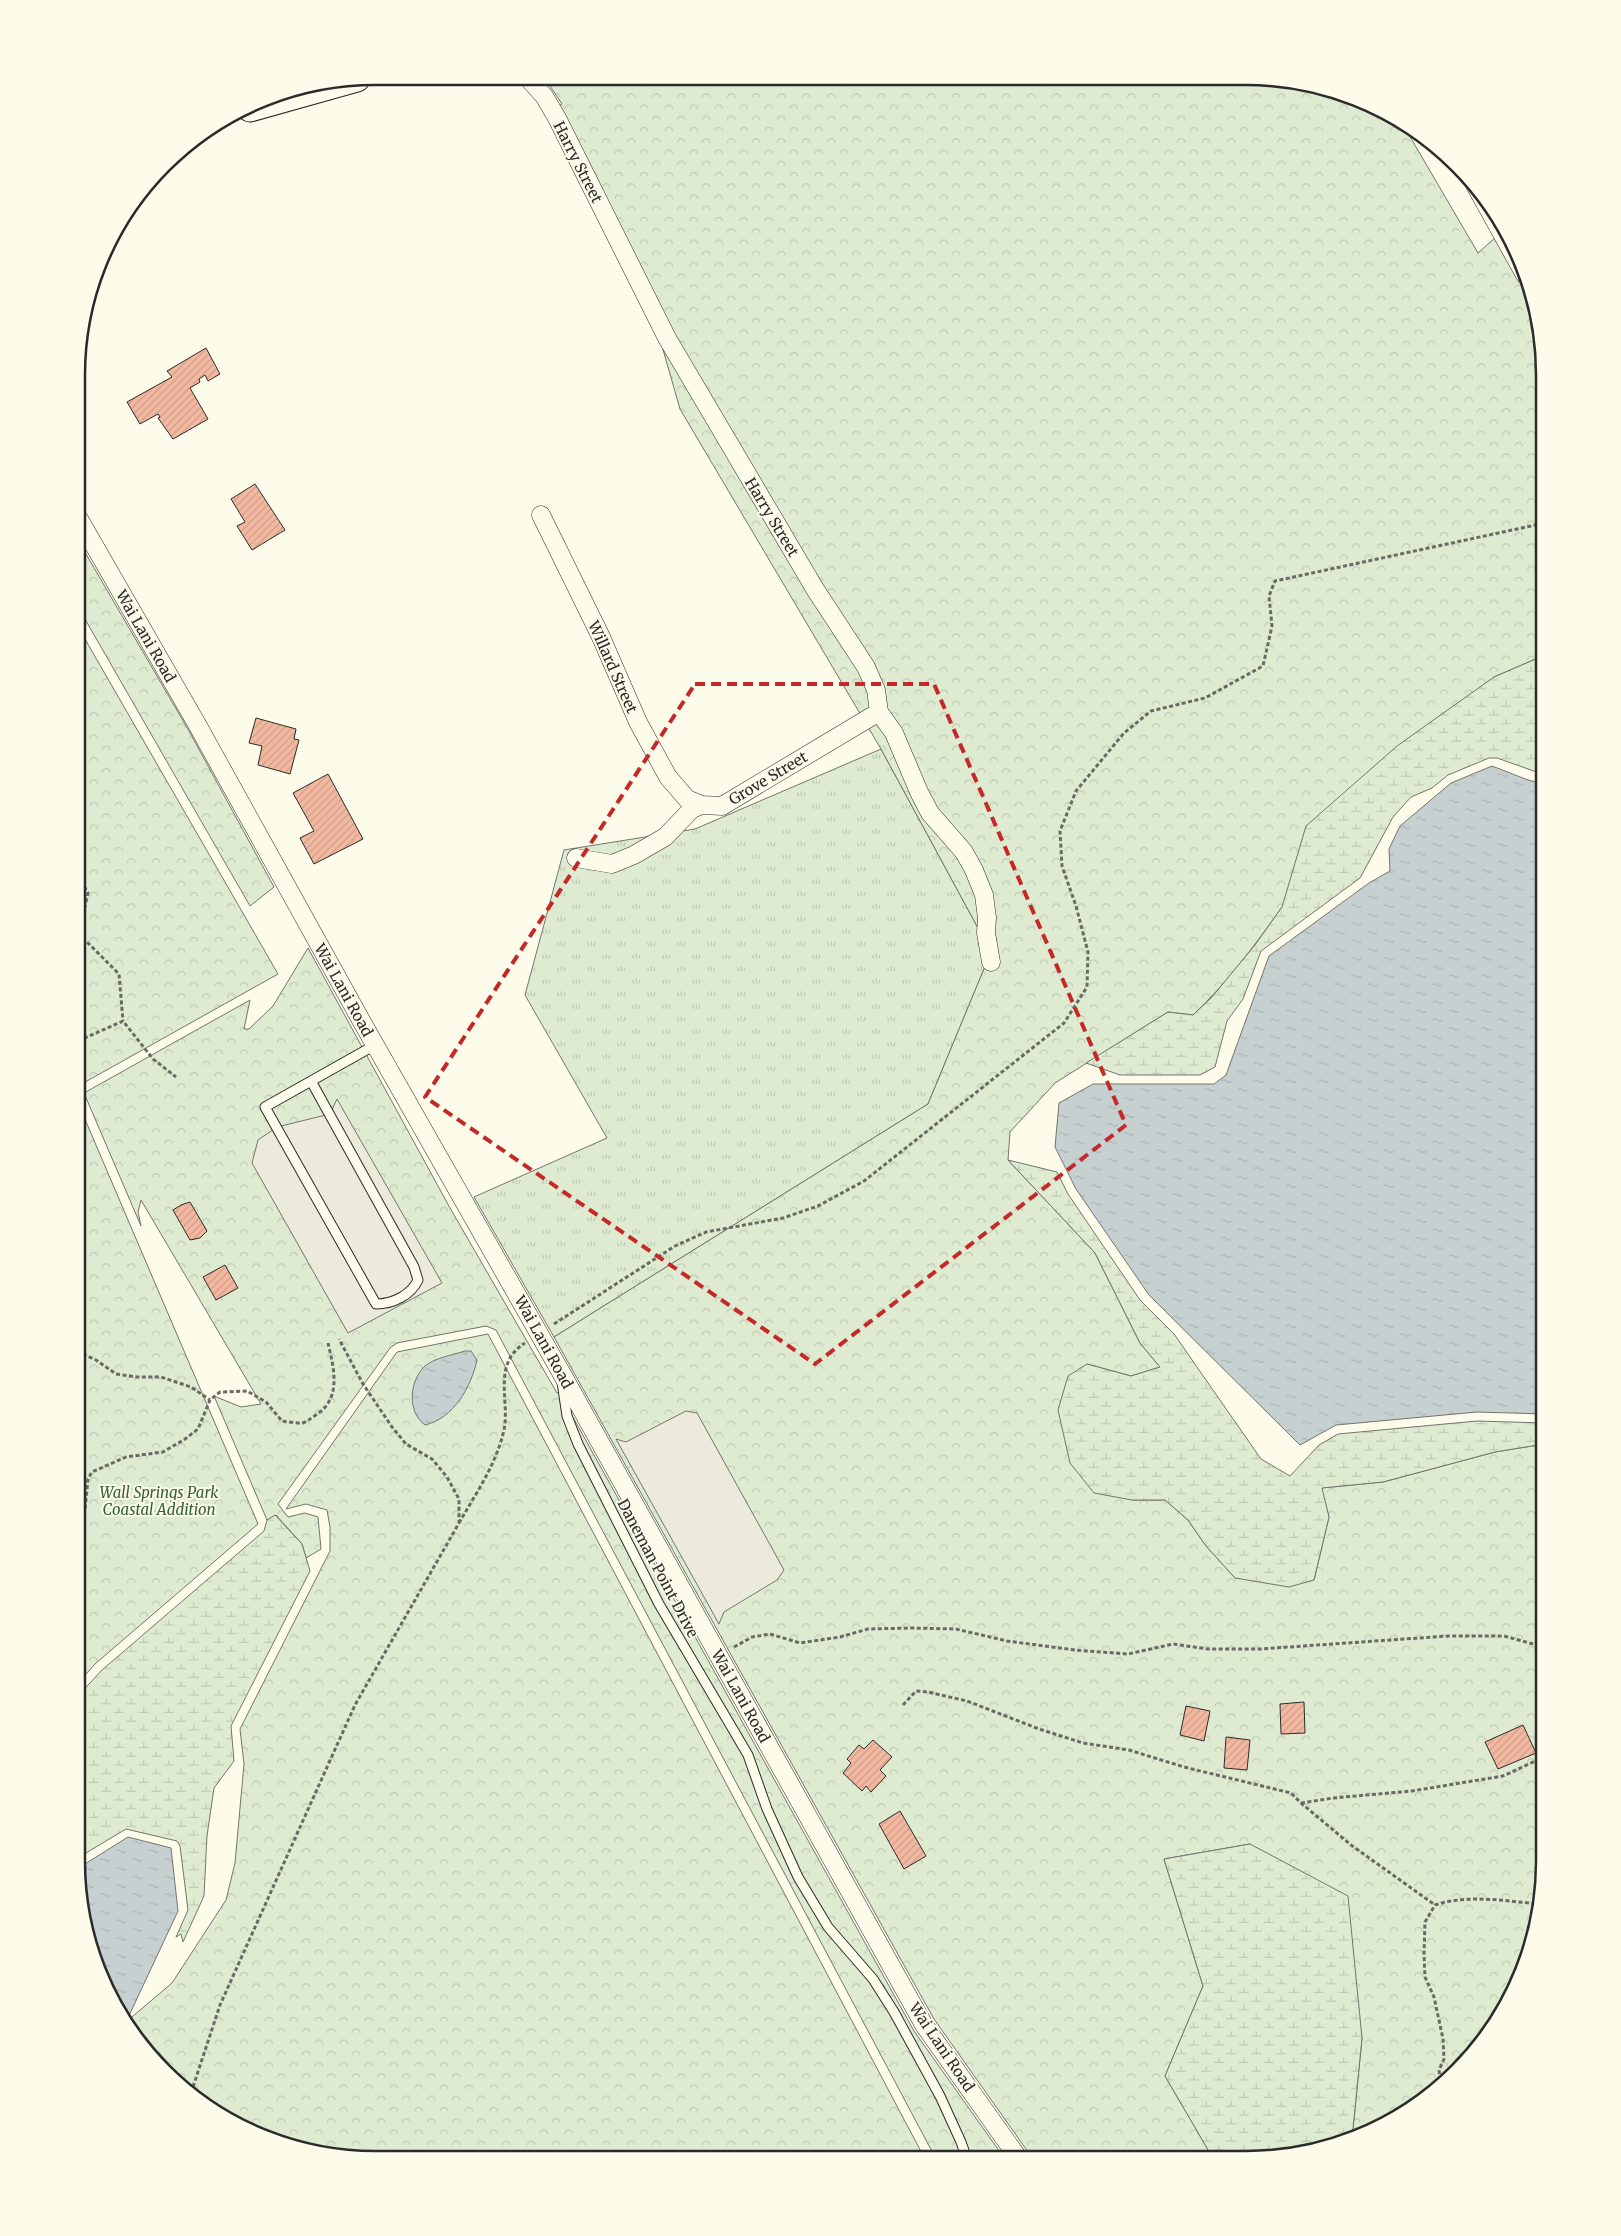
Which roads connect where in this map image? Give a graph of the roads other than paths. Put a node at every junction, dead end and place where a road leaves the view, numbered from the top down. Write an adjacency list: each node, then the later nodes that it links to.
1 (537, 85): 6 (street, Harry Street)
2 (303, 94): 3 (main road)
3 (280, 101)
4 (541, 514): 7 (street, Willard Street)
5 (85, 531): 10 (street, Wai Lani Road)
6 (879, 712): 7 (street, Grove Street); 9 (street, Harry Street)
7 (702, 805): 8 (street)
8 (576, 858)
9 (991, 962)
10 (375, 1045): 11 (lane); 12 (street, Wai Lani Road)
11 (312, 1081): 11 (lane)
12 (562, 1374): 13 (lane, Daneman Point Drive); 14 (street, Wai Lani Road)
13 (964, 2151)
14 (1013, 2151)

